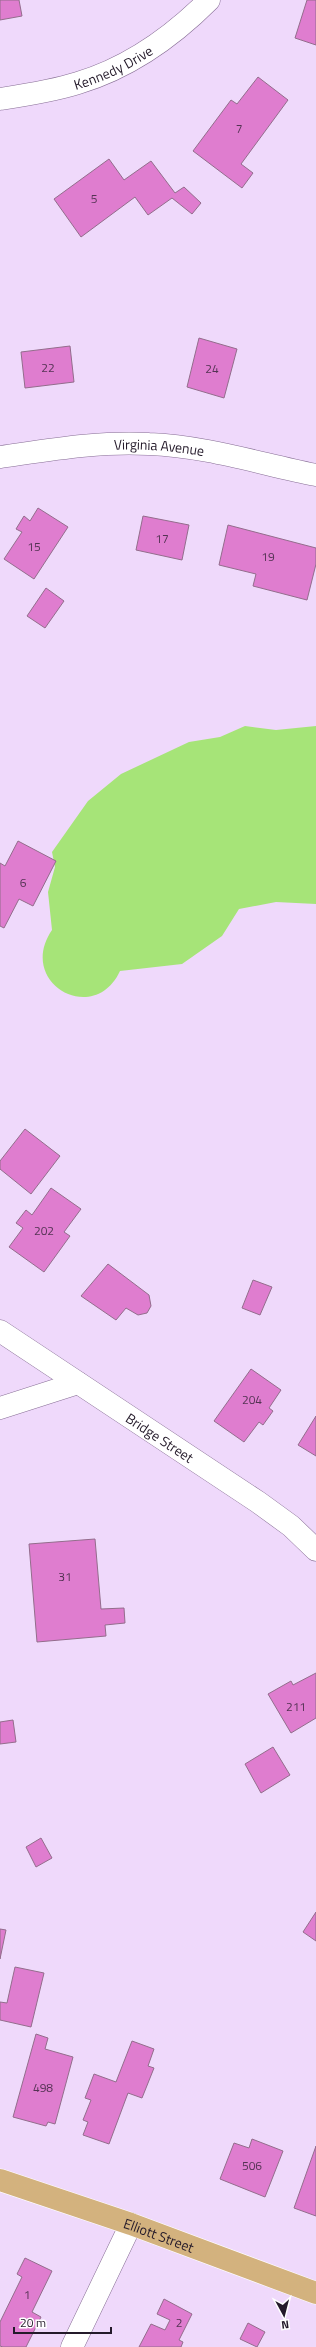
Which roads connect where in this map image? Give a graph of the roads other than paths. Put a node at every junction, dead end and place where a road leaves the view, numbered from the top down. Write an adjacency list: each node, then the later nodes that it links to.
1 (209, 0): 2 (street, Kennedy Drive)
2 (0, 99)
3 (0, 456): 4 (street, Virginia Avenue)
4 (316, 475)
5 (0, 1332): 6 (street, Bridge Street)
6 (78, 1383): 7 (street); 8 (street, Bridge Street)
7 (0, 1408)
8 (316, 1550)
9 (0, 2180): 10 (main road, Elliott Street)
10 (131, 2224): 11 (main road, Elliott Street); 12 (street)
11 (316, 2293)
12 (72, 2347)

